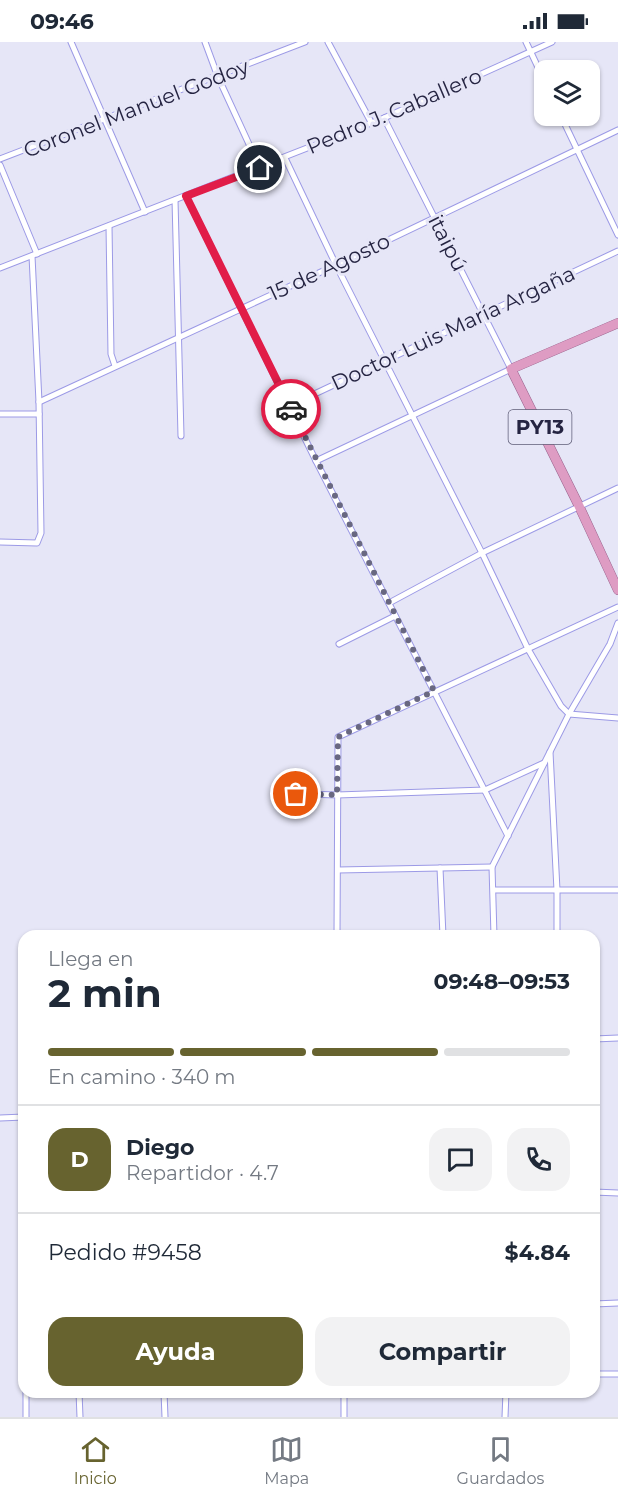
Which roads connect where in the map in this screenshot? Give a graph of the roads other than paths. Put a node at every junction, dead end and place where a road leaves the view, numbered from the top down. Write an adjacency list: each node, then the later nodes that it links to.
1 (71, 42): 11 (street)
2 (205, 42): 9 (street)
3 (305, 42): 9 (street, Coronel Manuel Godoy)
4 (328, 42): 12 (street)
5 (526, 42): 7 (street)
6 (552, 42): 7 (street, Pedro J. Caballero)
7 (531, 52): 8 (street); 10 (street, Pedro J. Caballero)
8 (535, 60)
9 (218, 77): 11 (street, Coronel Manuel Godoy); 19 (street)
10 (384, 118): 12 (street, Pedro J. Caballero); 23 (street, itaipú)
11 (104, 119): 17 (street, Coronel Manuel Godoy); 22 (street)
12 (371, 122): 16 (street, Pedro J. Caballero)
13 (566, 126): 15 (street)
14 (618, 130): 15 (street, 15 de Agosto)
15 (577, 149): 23 (street, 15 de Agosto); 25 (street)
16 (285, 158): 19 (street, Pedro J. Caballero); 28 (street)
17 (0, 159)
18 (0, 165): 27 (street)
19 (260, 168): 20 (street, Pedro J. Caballero)
20 (186, 196): 21 (street, Pedro J. Caballero); 30 (street)
21 (175, 200): 22 (street, Pedro J. Caballero); 33 (street)
22 (145, 212): 24 (street, Pedro J. Caballero)
23 (434, 217): 28 (street, 15 de Agosto); 31 (street, itaipú)
24 (109, 226): 27 (street, Pedro J. Caballero); 35 (street)
25 (618, 236)
26 (618, 251): 31 (street, Doctor Luis María Argaña)
27 (35, 255): 29 (street, Pedro J. Caballero); 37 (street)
28 (336, 265): 30 (street, 15 de Agosto); 34 (street)
29 (0, 268)
30 (241, 308): 33 (street, 15 de Agosto); 38 (street)
31 (484, 313): 34 (street, Doctor Luis María Argaña); 36 (street, itaipú)
32 (618, 323): 36 (highway)
33 (178, 337): 35 (street, 15 de Agosto); 42 (street)
34 (384, 361): 38 (street, Doctor Luis María Argaña); 41 (street)
35 (116, 366): 37 (street, 15 de Agosto)
36 (511, 369): 41 (street); 45 (highway, PY13)
37 (39, 402): 40 (street)
38 (289, 406): 43 (street)
39 (0, 414): 40 (street)
40 (39, 414): 46 (street)
41 (412, 416): 43 (street); 47 (street)
42 (181, 436)
43 (316, 461): 49 (street)
44 (618, 488): 45 (street)
45 (579, 506): 47 (street); 48 (highway, PY13)
46 (0, 542)
47 (482, 553): 49 (street); 54 (street)
48 (618, 590)
49 (389, 603): 51 (street)
50 (618, 607): 54 (street)
51 (395, 616): 53 (street); 55 (street)
52 (618, 623): 56 (street)
53 (339, 644)
54 (528, 649): 55 (street); 56 (street)
55 (434, 691): 60 (street); 62 (street)
56 (569, 714): 57 (street); 58 (street)
57 (618, 718)
58 (550, 751): 59 (street); 68 (street)
59 (544, 763): 60 (street); 63 (street)
60 (485, 790): 62 (street); 63 (street)
61 (275, 793): 62 (street)
62 (337, 795): 66 (street)
63 (507, 836): 64 (street)
64 (492, 867): 65 (street); 67 (street)
65 (440, 868): 66 (street); 71 (street)
66 (338, 870): 70 (street)
67 (494, 890): 68 (street); 72 (street)
68 (557, 890): 69 (street); 73 (street)
69 (618, 890)
70 (338, 930)
71 (443, 930)
72 (494, 930)
73 (557, 930)
74 (618, 1038): 75 (street)
75 (600, 1039)
76 (18, 1117): 77 (street)
77 (0, 1118)
78 (600, 1192): 79 (street)
79 (618, 1193)
80 (618, 1303): 81 (street)
81 (600, 1304)
82 (600, 1374): 83 (street)
83 (618, 1374)
84 (26, 1398): 89 (street)
85 (79, 1398): 90 (street)
86 (164, 1398): 91 (street)
87 (344, 1398): 92 (street)
88 (506, 1398): 93 (street)
89 (26, 1417)
90 (80, 1417)
91 (165, 1417)
92 (344, 1417)
93 (506, 1417)

